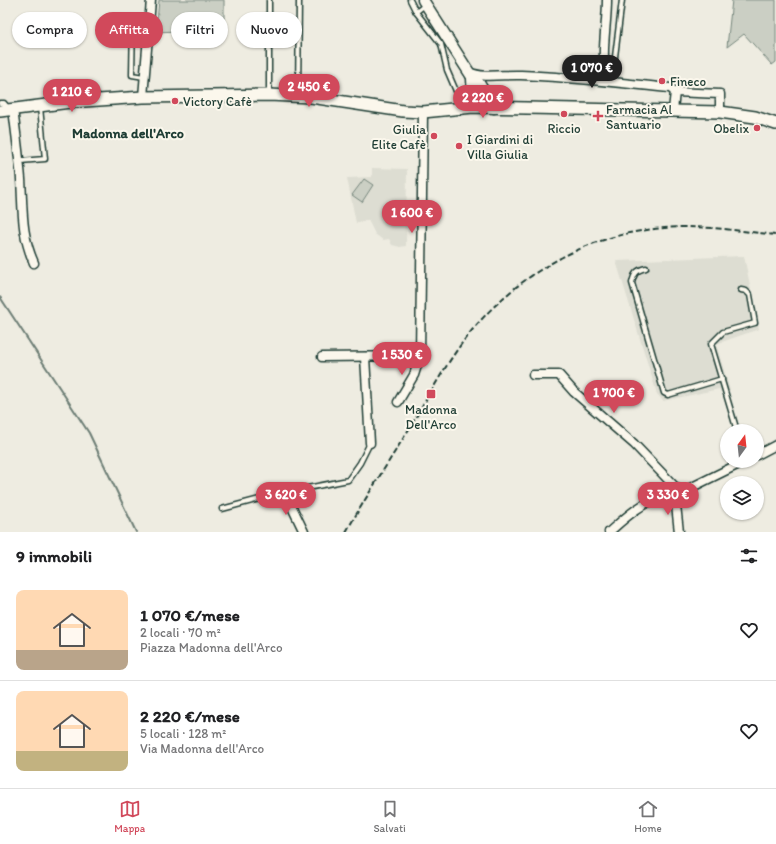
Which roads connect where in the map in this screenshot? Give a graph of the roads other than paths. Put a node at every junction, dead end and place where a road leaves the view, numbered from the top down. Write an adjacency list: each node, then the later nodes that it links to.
1 (150, 0): 8 (street)
2 (269, 0): 16 (lane)
3 (299, 0): 17 (lane)
4 (410, 0): 9 (lane)
5 (607, 0): 14 (street)
6 (622, 0): 14 (lane)
7 (425, 2): 9 (lane); 12 (street)
8 (149, 12)
9 (416, 12): 22 (lane)
10 (132, 48): 13 (lane)
11 (146, 48): 13 (street)
12 (471, 75): 14 (street); 20 (street); 23 (street)
13 (144, 78): 18 (street)
14 (609, 81): 15 (street)
15 (675, 92): 24 (street); 26 (street)
16 (269, 95): 17 (main road); 18 (main road)
17 (298, 96): 25 (main road)
18 (143, 97): 19 (main road)
19 (40, 106): 21 (main road); 28 (lane)
20 (473, 107): 22 (main road); 23 (main road)
21 (6, 108): 28 (street)
22 (460, 108): 25 (main road)
23 (494, 108): 24 (main road)
24 (673, 110): 26 (main road)
25 (423, 112): 32 (street)
26 (720, 112): 27 (main road)
27 (776, 124)
28 (19, 162): 29 (street)
29 (34, 263)
30 (646, 268): 36 (lane)
31 (741, 290): 36 (lane)
32 (420, 356): 34 (street); 37 (street)
33 (322, 357): 34 (street)
34 (365, 357): 39 (street)
35 (533, 375): 44 (street)
36 (722, 379): 38 (lane)
37 (398, 402)
38 (735, 424)
39 (370, 443): 43 (lane)
40 (776, 444): 41 (street)
41 (764, 451)
42 (731, 468): 44 (street)
43 (282, 493): 45 (lane); 46 (street)
44 (678, 494): 47 (street); 48 (street)
45 (222, 509)
46 (304, 532)
47 (609, 532)
48 (679, 532)

